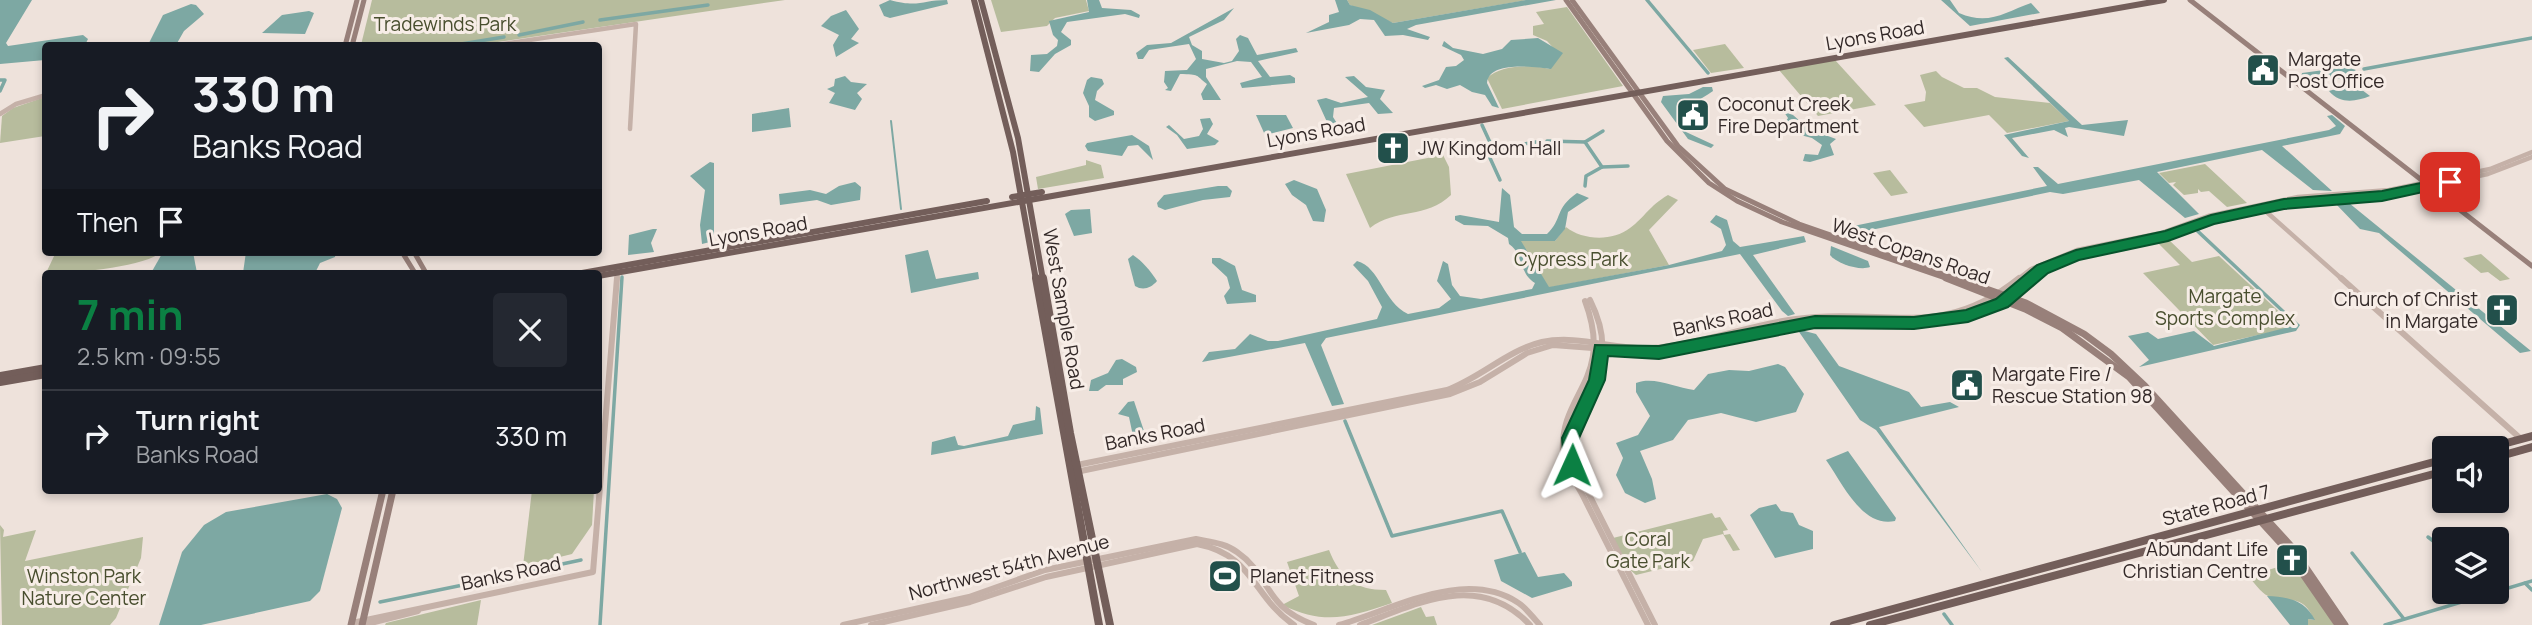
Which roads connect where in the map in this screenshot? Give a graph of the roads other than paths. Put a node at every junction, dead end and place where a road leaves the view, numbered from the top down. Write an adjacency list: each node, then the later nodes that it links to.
1 (357, 0): 11 (main road)
2 (364, 0): 12 (main road)
3 (974, 0): 21 (main road, West Sample Road)
4 (981, 0): 20 (main road, West Sample Road)
5 (1566, 0): 14 (main road, West Copans Road)
6 (1572, 0): 14 (main road, West Copans Road)
7 (2143, 0): 14 (main road, Lyons Road)
8 (2164, 0): 14 (main road, Lyons Road)
9 (2190, 0): 19 (main road)
10 (2196, 0): 19 (main road)
11 (346, 42)
12 (353, 42)
13 (517, 42): 17 (street)
14 (1634, 91): 20 (main road, Lyons Road); 30 (main road, West Copans Road); 32 (main road, West Copans Road)
15 (42, 96): 16 (street)
16 (0, 114)
17 (630, 129)
18 (2532, 155): 19 (street, Banks Road)
19 (2429, 184): 22 (street, Banks Road); 26 (main road)
20 (1029, 197): 21 (main road, Lyons Road); 50 (main road, West Sample Road)
21 (1021, 198): 23 (main road, Lyons Road); 24 (main road, Lyons Road); 41 (main road, West Sample Road)
22 (2260, 207): 31 (street, Banks Road); 32 (street, Banks Road); 43 (street)
23 (886, 219): 24 (main road); 25 (main road, Lyons Road)
24 (852, 230): 25 (main road, Lyons Road)
25 (709, 253): 27 (main road, Lyons Road)
26 (2532, 264)
27 (618, 269): 28 (main road, Lyons Road); 29 (main road, Lyons Road); 49 (street, Banks Road)
28 (602, 271)
29 (602, 275)
30 (1977, 290): 32 (main road, West Copans Road); 34 (street)
31 (2016, 291): 32 (street, Banks Road); 35 (main road)
32 (2003, 297): 34 (street, Banks Road); 35 (main road, West Copans Road); 36 (street, Banks Road); 57 (main road, West Copans Road)
33 (1588, 300): 36 (street)
34 (1986, 303): 36 (street, Banks Road)
35 (2026, 303): 57 (main road, West Copans Road)
36 (1597, 347): 50 (street, Banks Road); 75 (street); 76 (street)
37 (42, 369): 39 (main road)
38 (42, 375): 40 (main road)
39 (0, 376)
40 (0, 382)
41 (1062, 431): 50 (street); 60 (main road, West Sample Road)
42 (2532, 436): 43 (main road)
43 (2521, 439): 44 (main road); 46 (main road)
44 (2509, 442)
45 (2532, 447): 46 (main road)
46 (2519, 451): 47 (main road)
47 (2509, 454)
48 (2432, 462): 52 (main road, State Road 7)
49 (602, 463)
50 (1078, 469): 59 (main road, West Sample Road)
51 (2432, 475): 56 (main road, State Road 7)
52 (2337, 488): 56 (main road); 57 (main road, State Road 7)
53 (382, 494): 64 (main road)
54 (392, 494): 63 (main road)
55 (599, 494): 63 (street, Banks Road)
56 (2332, 502): 58 (main road, State Road 7)
57 (2255, 510): 58 (main road, West Copans Road); 77 (main road, State Road 7)
58 (2264, 520): 78 (main road, State Road 7); 79 (main road); 80 (main road)
59 (1097, 562): 60 (street, Northwest 54th Avenue); 68 (main road, West Sample Road); 69 (street, Northwest 54th Avenue); 70 (street, Northwest 54th Avenue)
60 (1087, 564): 62 (street, Northwest 54th Avenue); 67 (main road, West Sample Road)
61 (1466, 591): 71 (street); 72 (street); 73 (street); 74 (street)
62 (916, 612): 65 (street, Northwest 54th Avenue); 66 (street, Northwest 54th Avenue)
63 (363, 623): 64 (street, Banks Road)
64 (352, 624)
65 (843, 625)
66 (871, 625)
67 (1099, 625)
68 (1110, 625)
69 (1294, 625)
70 (1314, 625)
71 (1339, 625)
72 (1360, 625)
73 (1530, 625)
74 (1540, 625)
75 (1648, 625)
76 (1655, 625)
77 (1834, 625)
78 (1870, 625)
79 (2339, 625)
80 (2345, 625)

